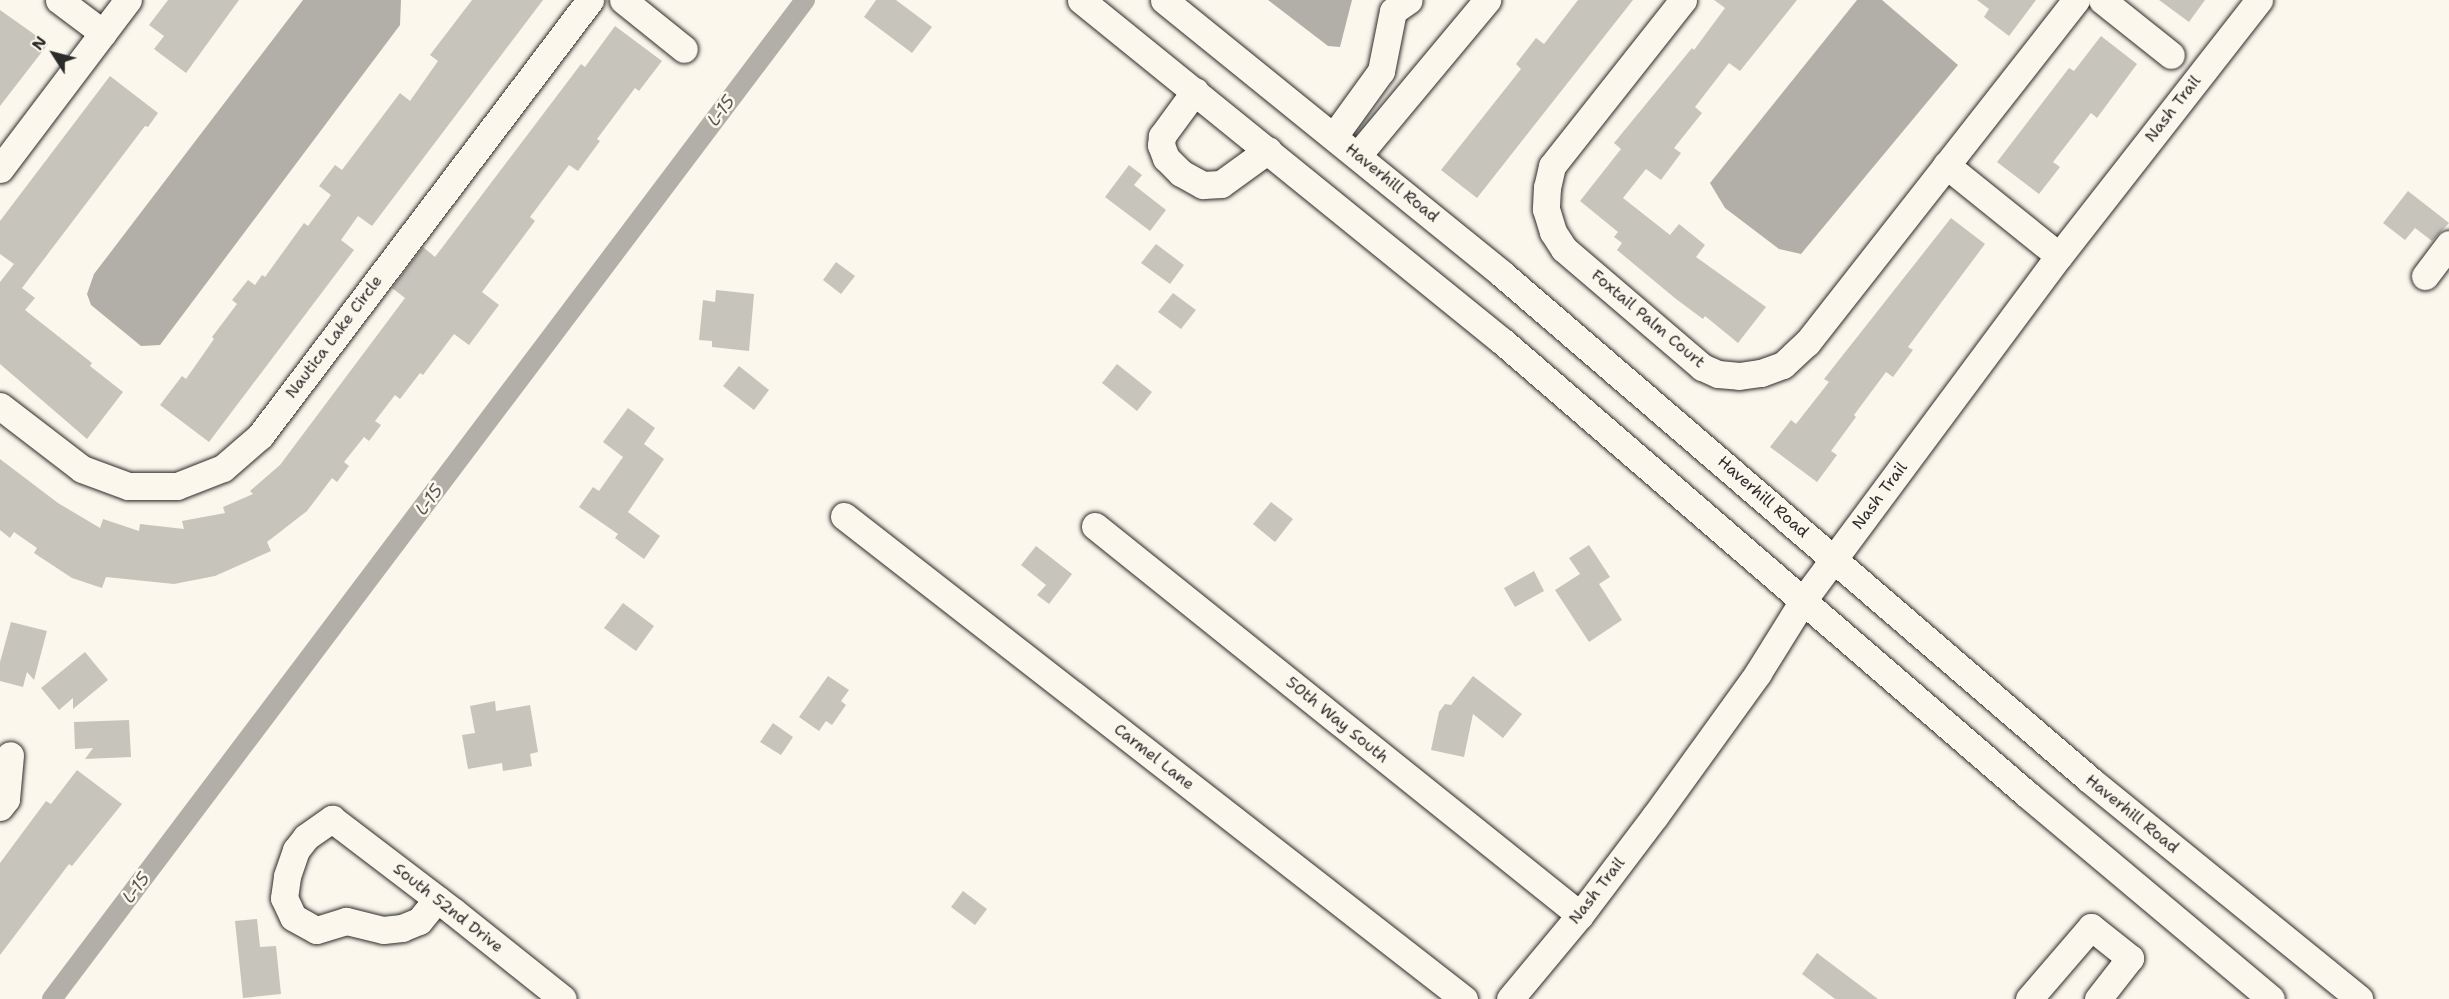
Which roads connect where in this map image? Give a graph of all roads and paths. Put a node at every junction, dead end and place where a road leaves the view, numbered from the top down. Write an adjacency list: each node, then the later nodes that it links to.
1 (59, 0): 13 (street)
2 (128, 0): 13 (street)
3 (590, 0): 25 (street, Nautica Lake Circle)
4 (623, 0): 14 (street)
5 (1081, 0): 16 (street)
6 (1164, 0): 17 (street, Haverhill Road)
7 (1409, 0): 17 (street)
8 (1487, 0): 19 (street)
9 (1683, 0): 20 (street, Foxtail Palm Court)
10 (2076, 0): 20 (street, Foxtail Palm Court)
11 (2102, 0): 15 (street)
12 (2259, 0): 23 (street, Nash Trail)
13 (103, 33): 21 (street)
14 (684, 49)
15 (2171, 56)
16 (1195, 91): 18 (street); 18 (street)
17 (1334, 136): 19 (street, Haverhill Road)
18 (1269, 150): 29 (street)
19 (1358, 155): 28 (street, Haverhill Road)
20 (1946, 165): 23 (street)
21 (0, 169)
22 (2449, 244): 24 (street)
23 (2059, 256): 28 (street, Nash Trail)
24 (2425, 276)
25 (0, 406)
26 (844, 516): 35 (street, Carmel Lane)
27 (1095, 526): 33 (street, 50th Way South)
28 (1834, 558): 29 (street, Nash Trail); 40 (street, Haverhill Road)
29 (1804, 599): 33 (street, Nash Trail); 39 (street)
30 (10, 755): 31 (street)
31 (0, 807)
32 (437, 899): 32 (street, South 52nd Drive); 34 (street, South 52nd Drive)
33 (1580, 915): 36 (street, Nash Trail)
34 (563, 999)
35 (1464, 999)
36 (1510, 999)
37 (2029, 999): 38 (street)
38 (2098, 999)
39 (2271, 999)
40 (2359, 999)

